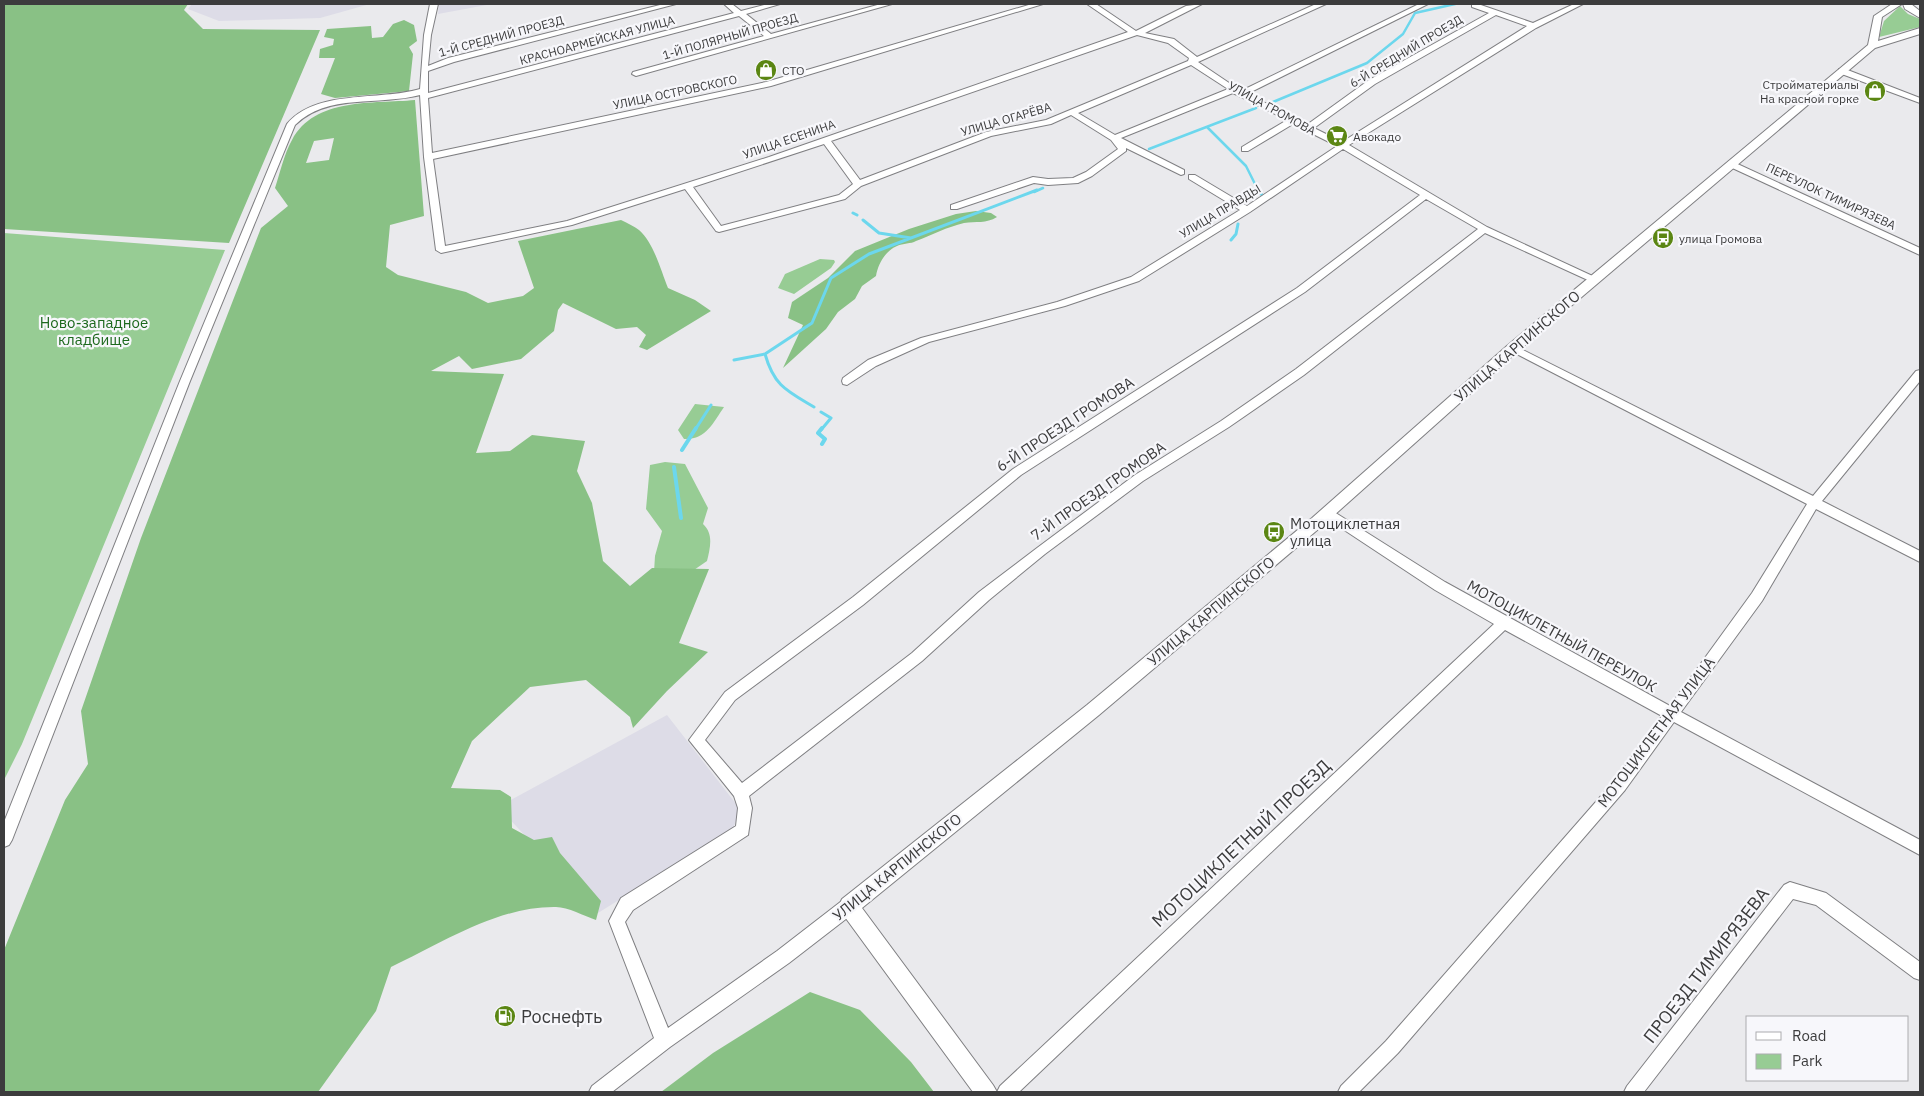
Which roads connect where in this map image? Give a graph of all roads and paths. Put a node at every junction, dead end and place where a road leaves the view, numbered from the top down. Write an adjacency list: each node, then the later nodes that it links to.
1 (434, 4): 24 (street)
2 (672, 4): 24 (street, 1-Й СРЕДНИЙ ПРОЕЗД)
3 (728, 4): 15 (street)
4 (776, 4): 15 (street, КРАСНОАРМЕЙСКАЯ УЛИЦА)
5 (888, 4): 21 (street, 1-Й ПОЛЯРНЫЙ ПРОЕЗД)
6 (1039, 4): 37 (street, УЛИЦА ОСТРОВСКОГО)
7 (1091, 4): 20 (street, УЛИЦА ГРОМОВА)
8 (1198, 4): 20 (street)
9 (1322, 4): 23 (street, УЛИЦА ОГАРЁВА)
10 (1424, 4): 27 (street)
11 (1579, 4): 18 (street, УЛИЦА ПРАВДЫ)
12 (1898, 4): 22 (main road)
13 (1907, 4): 17 (main road)
14 (1475, 5): 16 (street)
15 (739, 13): 21 (street); 28 (street, КРАСНОАРМЕЙСКАЯ УЛИЦА)
16 (1494, 13): 18 (street); 32 (street, 6-Й СРЕДНИЙ ПРОЕЗД)
17 (1920, 15)
18 (1533, 26): 35 (street, УЛИЦА ПРАВДЫ)
19 (1920, 31): 22 (main road, УЛИЦА КАРПИНСКОГО)
20 (1140, 34): 23 (street, УЛИЦА ГРОМОВА); 34 (street, УЛИЦА ЕСЕНИНА)
21 (769, 36): 26 (street, 1-Й ПОЛЯРНЫЙ ПРОЕЗД)
22 (1872, 46): 25 (main road, УЛИЦА КАРПИНСКОГО)
23 (1192, 62): 27 (street, УЛИЦА ГРОМОВА); 30 (street, УЛИЦА ОГАРЁВА)
24 (424, 70): 28 (street)
25 (1842, 71): 29 (street); 38 (main road, УЛИЦА КАРПИНСКОГО)
26 (636, 74)
27 (1238, 91): 31 (street, УЛИЦА ГРОМОВА); 33 (street)
28 (423, 94): 37 (street); 58 (street, КРАСНОАРМЕЙСКАЯ УЛИЦА)
29 (1920, 101)
30 (1071, 112): 33 (street); 41 (street, УЛИЦА ОГАРЁВА)
31 (1292, 121): 32 (street, УЛИЦА ГРОМОВА); 36 (street)
32 (1308, 128): 35 (street, УЛИЦА ГРОМОВА)
33 (1114, 138): 39 (street); 44 (street)
34 (826, 141): 41 (street); 42 (street, УЛИЦА ЕСЕНИНА)
35 (1344, 146): 43 (street, УЛИЦА ГРОМОВА); 45 (street, УЛИЦА ПРАВДЫ)
36 (1246, 148)
37 (428, 157): 42 (street, УЛИЦА ЕСЕНИНА)
38 (1731, 164): 47 (street, ПЕРЕУЛОК ТИМИРЯЗЕВА); 48 (main road, УЛИЦА КАРПИНСКОГО)
39 (1181, 172)
40 (1192, 177): 45 (street)
41 (858, 184): 42 (street, УЛИЦА ОГАРЁВА)
42 (687, 185)
43 (1424, 196): 46 (street, УЛИЦА ГРОМОВА); 57 (street, 6-Й ПРОЕЗД ГРОМОВА)
44 (954, 208)
45 (1247, 210): 51 (street, УЛИЦА ПРАВДЫ)
46 (1484, 229): 48 (street, УЛИЦА ГРОМОВА); 57 (street, 7-Й ПРОЕЗД ГРОМОВА)
47 (1920, 252)
48 (1594, 279): 49 (main road, УЛИЦА КАРПИНСКОГО)
49 (1513, 348): 52 (street); 53 (main road, УЛИЦА КАРПИНСКОГО)
50 (1920, 374): 52 (street, МОТОЦИКЛЕТНАЯ УЛИЦА)
51 (847, 381)
52 (1814, 503): 54 (street); 56 (street, МОТОЦИКЛЕТНАЯ УЛИЦА)
53 (1327, 513): 55 (street, МОТОЦИКЛЕТНЫЙ ПЕРЕУЛОК); 60 (main road, УЛИЦА КАРПИНСКОГО)
54 (1920, 558)
55 (1504, 623): 56 (street, МОТОЦИКЛЕТНЫЙ ПЕРЕУЛОК); 65 (street, МОТОЦИКЛЕТНЫЙ ПРОЕЗД)
56 (1670, 713): 59 (street, МОТОЦИКЛЕТНЫЙ ПЕРЕУЛОК); 66 (street, МОТОЦИКЛЕТНАЯ УЛИЦА)
57 (741, 793): 62 (street)
58 (4, 840)
59 (1920, 848)
60 (849, 906): 62 (street, УЛИЦА КАРПИНСКОГО); 64 (main road)
61 (1920, 972): 67 (street, ПРОЕЗД ТИМИРЯЗЕВА)
62 (664, 1041): 63 (street, УЛИЦА КАРПИНСКОГО)
63 (598, 1092)
64 (986, 1092)
65 (1006, 1092)
66 (1347, 1092)
67 (1633, 1092)

